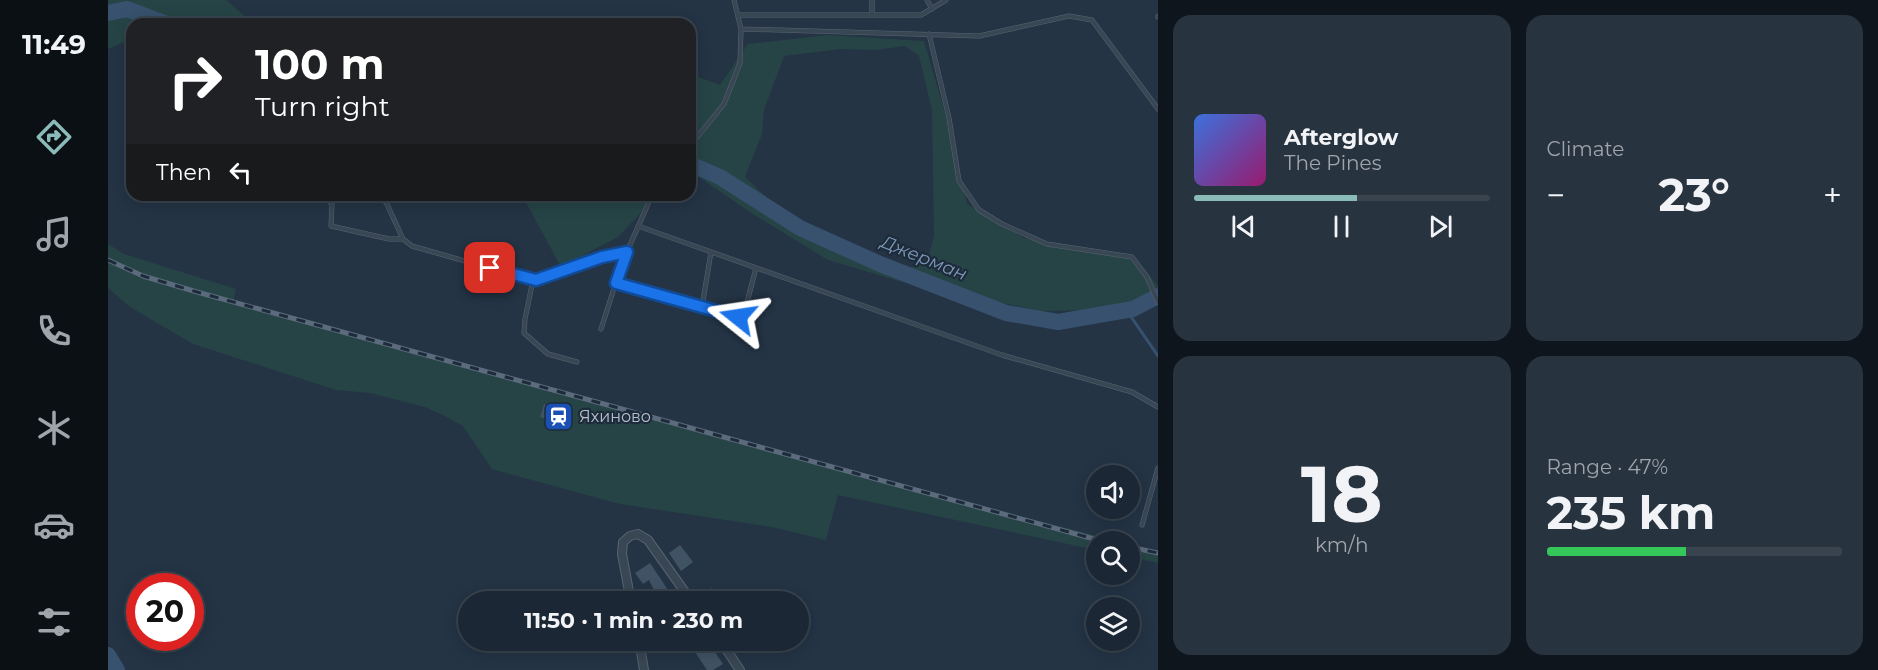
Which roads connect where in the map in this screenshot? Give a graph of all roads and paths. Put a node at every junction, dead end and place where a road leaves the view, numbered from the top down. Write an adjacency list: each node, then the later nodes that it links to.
1 (734, 0): 6 (lane)
2 (872, 0): 7 (lane)
3 (927, 0): 5 (lane)
4 (946, 0): 5 (lane)
5 (932, 9): 7 (lane)
6 (738, 15): 7 (lane); 8 (lane)
7 (872, 15)
8 (741, 29): 9 (lane); 11 (lane)
9 (929, 34): 10 (lane); 22 (lane)
10 (1158, 109)
11 (696, 139)
12 (329, 201): 16 (lane)
13 (384, 201): 16 (lane)
14 (649, 201): 15 (lane)
15 (638, 226): 17 (lane); 18 (lane)
16 (403, 239): 20 (lane)
17 (627, 252): 20 (lane); 21 (lane)
18 (711, 252): 19 (lane); 23 (lane)
19 (756, 268): 23 (lane); 26 (lane)
20 (533, 280): 25 (lane)
21 (616, 283): 23 (lane); 24 (lane)
22 (1158, 302)
23 (702, 307)
24 (602, 329)
25 (577, 362)
26 (1158, 406)
27 (1158, 468): 28 (lane)
28 (1142, 525)
29 (629, 591): 30 (street)
30 (684, 591)
31 (641, 651): 33 (street)
32 (727, 651): 34 (street)
33 (644, 670)
34 (740, 670)

